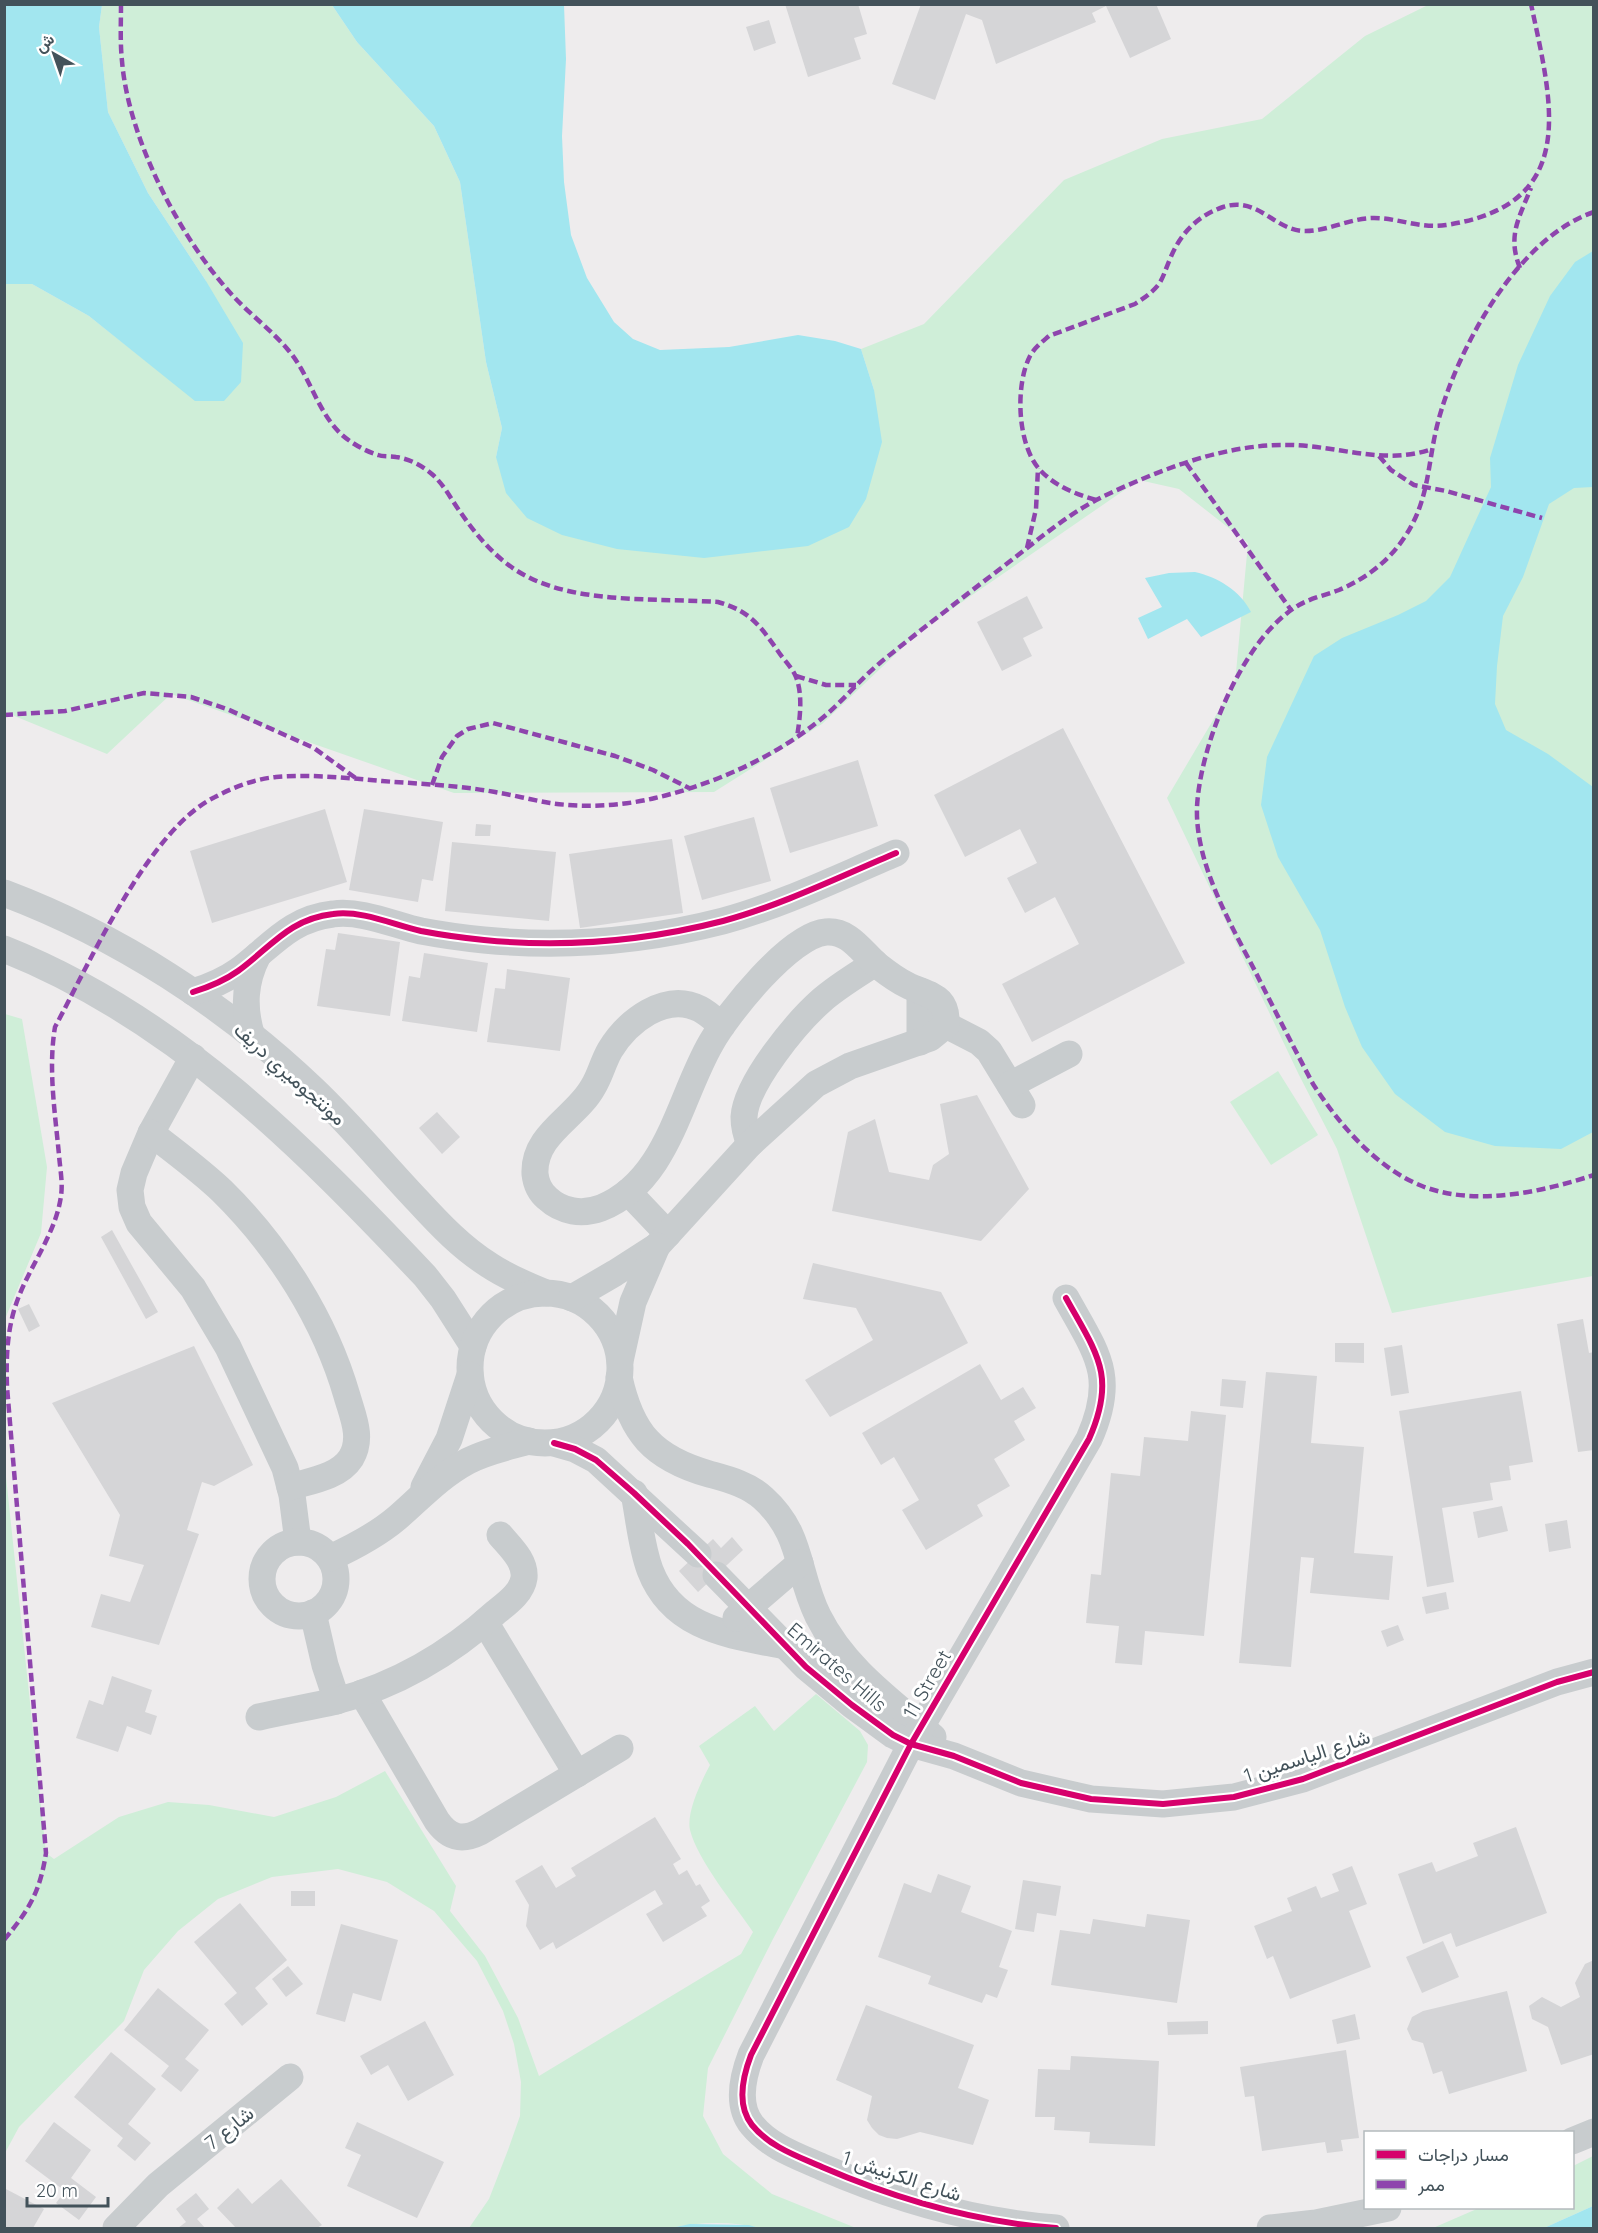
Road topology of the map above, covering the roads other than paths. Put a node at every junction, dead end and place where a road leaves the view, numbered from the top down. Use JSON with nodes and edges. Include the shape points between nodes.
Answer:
{"nodes":[{"id":1,"x":896,"y":853,"type":"dead end"},
{"id":2,"x":4,"y":893,"type":"edge"},
{"id":3,"x":4,"y":949,"type":"edge"},
{"id":4,"x":260,"y":951,"type":"junction"},
{"id":5,"x":875,"y":963,"type":"junction"},
{"id":6,"x":920,"y":991,"type":"junction"},
{"id":7,"x":193,"y":992,"type":"junction"},
{"id":8,"x":946,"y":1025,"type":"junction"},
{"id":9,"x":722,"y":1026,"type":"junction"},
{"id":10,"x":252,"y":1037,"type":"junction"},
{"id":11,"x":920,"y":1042,"type":"junction"},
{"id":12,"x":1069,"y":1054,"type":"dead end"},
{"id":13,"x":193,"y":1056,"type":"junction"},
{"id":14,"x":151,"y":1133,"type":"junction"},
{"id":15,"x":750,"y":1144,"type":"junction"},
{"id":16,"x":628,"y":1192,"type":"junction"},
{"id":17,"x":662,"y":1240,"type":"junction"},
{"id":18,"x":559,"y":1295,"type":"junction"},
{"id":19,"x":1066,"y":1299,"type":"dead end"},
{"id":20,"x":473,"y":1346,"type":"junction"},
{"id":21,"x":620,"y":1369,"type":"junction"},
{"id":22,"x":470,"y":1375,"type":"junction"},
{"id":23,"x":541,"y":1442,"type":"junction"},
{"id":24,"x":290,"y":1487,"type":"junction"},
{"id":25,"x":634,"y":1493,"type":"junction"},
{"id":26,"x":418,"y":1498,"type":"junction"},
{"id":27,"x":500,"y":1535,"type":"dead end"},
{"id":28,"x":298,"y":1542,"type":"junction"},
{"id":29,"x":698,"y":1554,"type":"dead end"},
{"id":30,"x":330,"y":1558,"type":"junction"},
{"id":31,"x":800,"y":1563,"type":"junction"},
{"id":32,"x":716,"y":1575,"type":"dead end"},
{"id":33,"x":748,"y":1607,"type":"junction"},
{"id":34,"x":313,"y":1613,"type":"junction"},
{"id":35,"x":485,"y":1622,"type":"junction"},
{"id":36,"x":719,"y":1632,"type":"junction"},
{"id":37,"x":785,"y":1646,"type":"junction"},
{"id":38,"x":1593,"y":1672,"type":"edge"},
{"id":39,"x":349,"y":1697,"type":"junction"},
{"id":40,"x":259,"y":1717,"type":"dead end"},
{"id":41,"x":916,"y":1736,"type":"junction"},
{"id":42,"x":620,"y":1748,"type":"dead end"},
{"id":43,"x":954,"y":1756,"type":"joint"},
{"id":44,"x":577,"y":1774,"type":"junction"},
{"id":45,"x":290,"y":2077,"type":"dead end"},
{"id":46,"x":751,"y":2123,"type":"joint"},
{"id":47,"x":1593,"y":2132,"type":"edge"},
{"id":48,"x":1574,"y":2140,"type":"edge"},
{"id":49,"x":1383,"y":2209,"type":"edge"},
{"id":50,"x":116,"y":2229,"type":"edge"},
{"id":51,"x":1056,"y":2229,"type":"edge"},
{"id":52,"x":1270,"y":2229,"type":"edge"}],
"edges":[{"from":1,"to":4,"type":"street","via":[[782,902],[724,921],[665,934],[604,942],[533,944],[473,939],[335,913],[307,919]]},
{"from":2,"to":7,"type":"street","name":"مونتجوميري دريف","via":[[97,936]]},
{"from":3,"to":13,"type":"street","via":[[74,981]]},
{"from":4,"to":7,"type":"street","via":[[222,981]]},
{"from":4,"to":10,"type":"street","via":[[251,967],[245,1002]]},
{"from":5,"to":6,"type":"street"},
{"from":5,"to":9,"type":"street","via":[[853,940],[841,934],[813,935],[758,981]]},
{"from":5,"to":15,"type":"street","via":[[823,999],[762,1072],[744,1115]]},
{"from":6,"to":8,"type":"street","via":[[942,1002],[947,1013]]},
{"from":6,"to":11,"type":"street"},
{"from":7,"to":10,"type":"street","name":"مونتجوميري دريف"},
{"from":8,"to":11,"type":"street"},
{"from":8,"to":12,"type":"street","via":[[989,1051],[1016,1095]]},
{"from":9,"to":16,"type":"street","via":[[664,1146]]},
{"from":9,"to":16,"type":"street","via":[[699,1009],[684,1004],[652,1009],[612,1047],[581,1105],[540,1147],[536,1182],[545,1197],[559,1207],[575,1212],[592,1211]]},
{"from":10,"to":18,"type":"street","name":"مونتجوميري دريف","via":[[314,1090],[463,1246],[517,1281]]},
{"from":11,"to":15,"type":"street","via":[[832,1074]]},
{"from":13,"to":14,"type":"street"},
{"from":13,"to":20,"type":"street","via":[[272,1122],[406,1256],[443,1299]]},
{"from":14,"to":24,"type":"street","via":[[134,1173],[132,1207],[139,1223],[180,1270],[212,1317],[278,1451]]},
{"from":14,"to":24,"type":"street","via":[[222,1191],[253,1225],[282,1262],[327,1343],[357,1431],[356,1446],[340,1470]]},
{"from":15,"to":17,"type":"street"},
{"from":16,"to":17,"type":"street"},
{"from":17,"to":18,"type":"street","via":[[615,1273]]},
{"from":17,"to":21,"type":"street","via":[[633,1302]]},
{"from":18,"to":20,"type":"street","via":[[522,1296],[501,1307],[483,1325]]},
{"from":18,"to":21,"type":"street","via":[[590,1308],[605,1323],[615,1341]]},
{"from":19,"to":41,"type":"street","name":"11 Street","via":[[1100,1362],[1104,1389],[1100,1415]]},
{"from":20,"to":22,"type":"street"},
{"from":21,"to":23,"type":"street","via":[[612,1401],[598,1421],[578,1436]]},
{"from":21,"to":31,"type":"street","name":"Emirates Hills","via":[[625,1404],[638,1429],[656,1450],[680,1465],[735,1481],[761,1496],[781,1517],[795,1543]]},
{"from":22,"to":23,"type":"street","via":[[476,1398],[488,1418],[507,1433]]},
{"from":22,"to":26,"type":"street","via":[[449,1439]]},
{"from":23,"to":25,"type":"street","via":[[575,1449],[596,1460]]},
{"from":23,"to":26,"type":"street","via":[[498,1449],[469,1461]]},
{"from":24,"to":28,"type":"street"},
{"from":25,"to":29,"type":"street"},
{"from":25,"to":36,"type":"street","name":"Emirates Hills","via":[[650,1571],[662,1592],[696,1624]]},
{"from":26,"to":30,"type":"street","via":[[375,1535]]},
{"from":27,"to":35,"type":"street","via":[[518,1556],[524,1579],[519,1590]]},
{"from":28,"to":30,"type":"street","via":[[313,1544]]},
{"from":28,"to":34,"type":"street","via":[[276,1549],[267,1559],[261,1585],[275,1608],[300,1616]]},
{"from":30,"to":34,"type":"street","via":[[336,1583],[332,1596]]},
{"from":31,"to":33,"type":"street"},
{"from":31,"to":41,"type":"street","name":"Emirates Hills","via":[[818,1615],[847,1661]]},
{"from":32,"to":33,"type":"street","name":"Emirates Hills"},
{"from":33,"to":36,"type":"street"},
{"from":33,"to":37,"type":"street","name":"Emirates Hills"},
{"from":34,"to":39,"type":"street","via":[[325,1665]]},
{"from":35,"to":39,"type":"street","via":[[406,1675]]},
{"from":35,"to":44,"type":"street"},
{"from":36,"to":37,"type":"street","name":"Emirates Hills"},
{"from":37,"to":41,"type":"street","name":"Emirates Hills","via":[[828,1687],[893,1735]]},
{"from":38,"to":43,"type":"street","name":"شارع الياسمين 1","via":[[1557,1682],[1303,1779],[1234,1797],[1162,1804],[1091,1799],[1021,1783]]},
{"from":39,"to":40,"type":"street"},
{"from":39,"to":44,"type":"street","via":[[445,1832],[456,1838],[469,1838]]},
{"from":41,"to":43,"type":"street","name":"Emirates Hills"},
{"from":41,"to":46,"type":"street","name":"11 Street","via":[[751,2055],[742,2089]]},
{"from":42,"to":44,"type":"street"},
{"from":45,"to":50,"type":"street","name":"شارع 7","via":[[158,2185]]},
{"from":46,"to":51,"type":"street","name":"شارع الكرنيش 1","via":[[779,2148],[856,2181],[982,2218]]},
{"from":47,"to":48,"type":"street"},
{"from":49,"to":52,"type":"street"}]}
